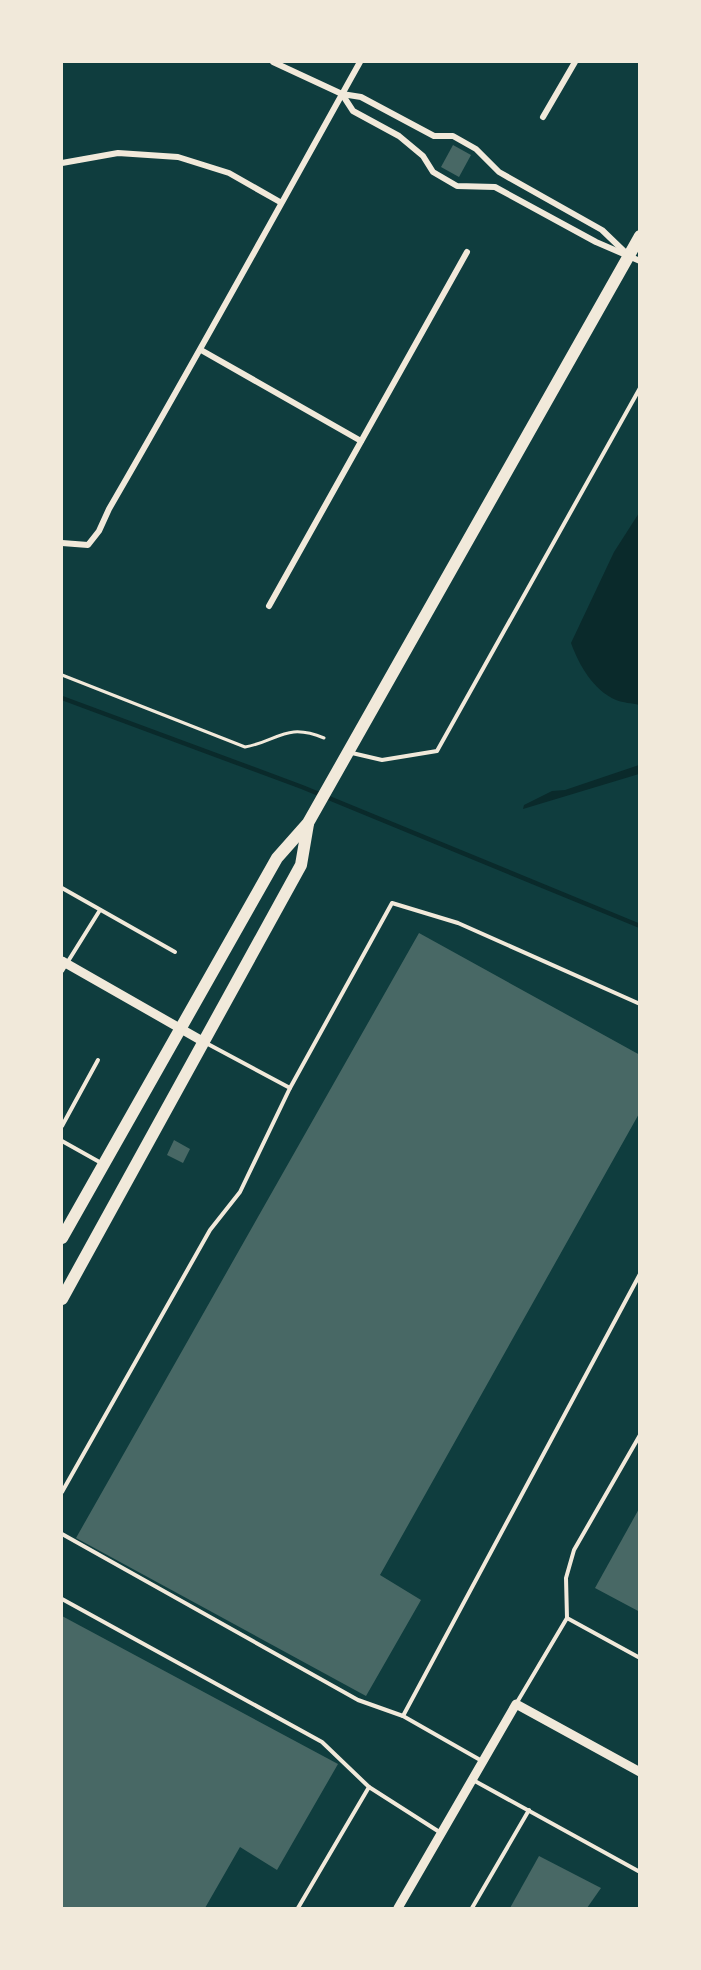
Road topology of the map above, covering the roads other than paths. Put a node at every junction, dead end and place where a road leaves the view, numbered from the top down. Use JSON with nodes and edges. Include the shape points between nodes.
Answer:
{"nodes":[{"id":1,"x":273,"y":62,"type":"edge"},
{"id":2,"x":360,"y":62,"type":"edge"},
{"id":3,"x":574,"y":62,"type":"edge"},
{"id":4,"x":342,"y":94,"type":"junction"},
{"id":5,"x":543,"y":117,"type":"dead end"},
{"id":6,"x":62,"y":163,"type":"edge"},
{"id":7,"x":280,"y":202,"type":"junction"},
{"id":8,"x":639,"y":236,"type":"edge"},
{"id":9,"x":467,"y":252,"type":"dead end"},
{"id":10,"x":634,"y":258,"type":"edge"},
{"id":11,"x":201,"y":350,"type":"junction"},
{"id":12,"x":639,"y":388,"type":"edge"},
{"id":13,"x":361,"y":441,"type":"junction"},
{"id":14,"x":62,"y":543,"type":"edge"},
{"id":15,"x":269,"y":606,"type":"dead end"},
{"id":16,"x":348,"y":752,"type":"junction"},
{"id":17,"x":308,"y":823,"type":"junction"},
{"id":18,"x":62,"y":888,"type":"edge"},
{"id":19,"x":100,"y":910,"type":"junction"},
{"id":20,"x":175,"y":952,"type":"dead end"},
{"id":21,"x":63,"y":965,"type":"edge"},
{"id":22,"x":639,"y":1004,"type":"edge"},
{"id":23,"x":180,"y":1028,"type":"junction"},
{"id":24,"x":204,"y":1042,"type":"junction"},
{"id":25,"x":98,"y":1060,"type":"dead end"},
{"id":26,"x":290,"y":1088,"type":"junction"},
{"id":27,"x":62,"y":1126,"type":"edge"},
{"id":28,"x":62,"y":1141,"type":"edge"},
{"id":29,"x":104,"y":1164,"type":"junction"},
{"id":30,"x":62,"y":1238,"type":"edge"},
{"id":31,"x":639,"y":1274,"type":"edge"},
{"id":32,"x":62,"y":1299,"type":"edge"},
{"id":33,"x":639,"y":1435,"type":"edge"},
{"id":34,"x":62,"y":1492,"type":"edge"},
{"id":35,"x":62,"y":1534,"type":"edge"},
{"id":36,"x":62,"y":1599,"type":"edge"},
{"id":37,"x":567,"y":1618,"type":"junction"},
{"id":38,"x":639,"y":1658,"type":"edge"},
{"id":39,"x":516,"y":1704,"type":"junction"},
{"id":40,"x":403,"y":1716,"type":"junction"},
{"id":41,"x":482,"y":1762,"type":"junction"},
{"id":42,"x":639,"y":1772,"type":"edge"},
{"id":43,"x":472,"y":1780,"type":"junction"},
{"id":44,"x":369,"y":1787,"type":"junction"},
{"id":45,"x":529,"y":1810,"type":"junction"},
{"id":46,"x":441,"y":1833,"type":"junction"},
{"id":47,"x":639,"y":1872,"type":"edge"},
{"id":48,"x":298,"y":1908,"type":"edge"},
{"id":49,"x":398,"y":1908,"type":"edge"},
{"id":50,"x":472,"y":1908,"type":"edge"}],
"edges":[{"from":1,"to":4,"type":"street"},
{"from":2,"to":4,"type":"street"},
{"from":3,"to":5,"type":"street"},
{"from":4,"to":7,"type":"street"},
{"from":4,"to":10,"type":"street","via":[[362,97],[434,136],[453,136],[476,149],[499,172],[602,230]]},
{"from":4,"to":10,"type":"street","via":[[353,111],[399,136],[423,156],[433,172],[457,186],[495,187],[596,242]]},
{"from":6,"to":7,"type":"street","via":[[118,153],[178,157],[229,173]]},
{"from":7,"to":11,"type":"street"},
{"from":8,"to":10,"type":"main road"},
{"from":9,"to":13,"type":"street"},
{"from":10,"to":16,"type":"main road"},
{"from":11,"to":13,"type":"street"},
{"from":11,"to":14,"type":"street","via":[[99,531],[88,544]]},
{"from":12,"to":16,"type":"lane","via":[[437,751],[382,760]]},
{"from":13,"to":15,"type":"street"},
{"from":16,"to":17,"type":"main road"},
{"from":17,"to":23,"type":"main road","via":[[276,858]]},
{"from":17,"to":24,"type":"main road","via":[[300,865]]},
{"from":18,"to":19,"type":"lane"},
{"from":19,"to":20,"type":"lane"},
{"from":19,"to":21,"type":"lane"},
{"from":21,"to":23,"type":"street"},
{"from":22,"to":26,"type":"lane","via":[[458,923],[392,903]]},
{"from":23,"to":24,"type":"street"},
{"from":23,"to":29,"type":"main road"},
{"from":24,"to":26,"type":"lane"},
{"from":24,"to":32,"type":"main road"},
{"from":25,"to":27,"type":"lane"},
{"from":26,"to":34,"type":"lane","via":[[240,1192],[210,1230]]},
{"from":28,"to":29,"type":"lane"},
{"from":29,"to":30,"type":"main road"},
{"from":31,"to":40,"type":"lane"},
{"from":33,"to":37,"type":"lane","via":[[574,1550],[566,1578]]},
{"from":35,"to":40,"type":"lane","via":[[358,1701]]},
{"from":36,"to":44,"type":"lane","via":[[322,1742]]},
{"from":37,"to":38,"type":"lane"},
{"from":37,"to":39,"type":"lane"},
{"from":39,"to":41,"type":"street"},
{"from":39,"to":42,"type":"street"},
{"from":40,"to":41,"type":"lane"},
{"from":41,"to":43,"type":"street"},
{"from":43,"to":45,"type":"lane"},
{"from":43,"to":46,"type":"street"},
{"from":44,"to":46,"type":"lane"},
{"from":44,"to":48,"type":"lane"},
{"from":45,"to":47,"type":"lane"},
{"from":45,"to":50,"type":"lane"},
{"from":46,"to":49,"type":"street"}]}
